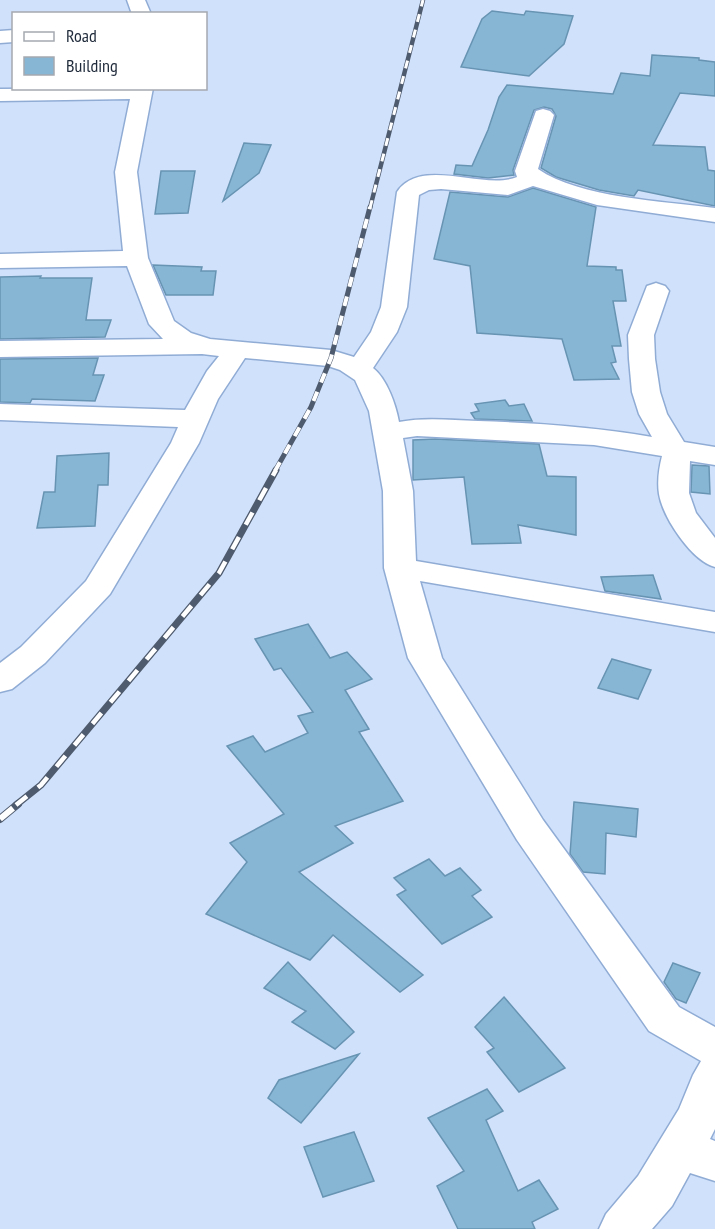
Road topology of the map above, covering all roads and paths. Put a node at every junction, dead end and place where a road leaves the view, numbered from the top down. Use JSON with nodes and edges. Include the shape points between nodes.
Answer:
{"nodes":[{"id":1,"x":143,"y":91,"type":"edge"},
{"id":2,"x":0,"y":95,"type":"edge"},
{"id":3,"x":543,"y":115,"type":"dead end"},
{"id":4,"x":526,"y":171,"type":"junction"},
{"id":5,"x":715,"y":215,"type":"edge"},
{"id":6,"x":136,"y":258,"type":"junction"},
{"id":7,"x":0,"y":261,"type":"edge"},
{"id":8,"x":656,"y":291,"type":"dead end"},
{"id":9,"x":224,"y":348,"type":"junction"},
{"id":10,"x":0,"y":349,"type":"edge"},
{"id":11,"x":359,"y":369,"type":"junction"},
{"id":12,"x":0,"y":412,"type":"edge"},
{"id":13,"x":197,"y":419,"type":"junction"},
{"id":14,"x":387,"y":433,"type":"junction"},
{"id":15,"x":675,"y":449,"type":"junction"},
{"id":16,"x":715,"y":456,"type":"edge"},
{"id":17,"x":715,"y":557,"type":"edge"},
{"id":18,"x":400,"y":568,"type":"junction"},
{"id":19,"x":715,"y":622,"type":"edge"},
{"id":20,"x":0,"y":681,"type":"edge"},
{"id":21,"x":715,"y":1048,"type":"edge"},
{"id":22,"x":715,"y":1075,"type":"edge"},
{"id":23,"x":697,"y":1156,"type":"edge"},
{"id":24,"x":624,"y":1229,"type":"edge"}],
"edges":[{"from":1,"to":2,"type":"street"},
{"from":1,"to":6,"type":"street","via":[[126,172]]},
{"from":3,"to":4,"type":"street"},
{"from":4,"to":5,"type":"street","via":[[545,184],[597,198]]},
{"from":4,"to":11,"type":"street","via":[[530,180],[510,188],[433,182],[412,187],[408,192],[394,307],[384,332]]},
{"from":6,"to":7,"type":"street"},
{"from":6,"to":9,"type":"street","via":[[162,324],[182,339]]},
{"from":8,"to":15,"type":"street","via":[[640,335],[642,359],[653,414]]},
{"from":9,"to":10,"type":"street"},
{"from":9,"to":11,"type":"street","via":[[331,358]]},
{"from":9,"to":13,"type":"street","via":[[220,371]]},
{"from":11,"to":14,"type":"street","via":[[367,376],[383,411]]},
{"from":12,"to":13,"type":"street"},
{"from":13,"to":20,"type":"street","via":[[99,587],[33,655]]},
{"from":14,"to":15,"type":"street","via":[[417,427],[522,431],[594,436]]},
{"from":14,"to":18,"type":"street","via":[[398,491]]},
{"from":15,"to":16,"type":"street"},
{"from":15,"to":17,"type":"street","via":[[672,484],[681,512],[695,536]]},
{"from":18,"to":19,"type":"street"},
{"from":18,"to":21,"type":"street","via":[[426,658],[530,831],[664,1019]]},
{"from":22,"to":23,"type":"street","via":[[698,1118]]},
{"from":23,"to":24,"type":"street","via":[[655,1191]]}]}
